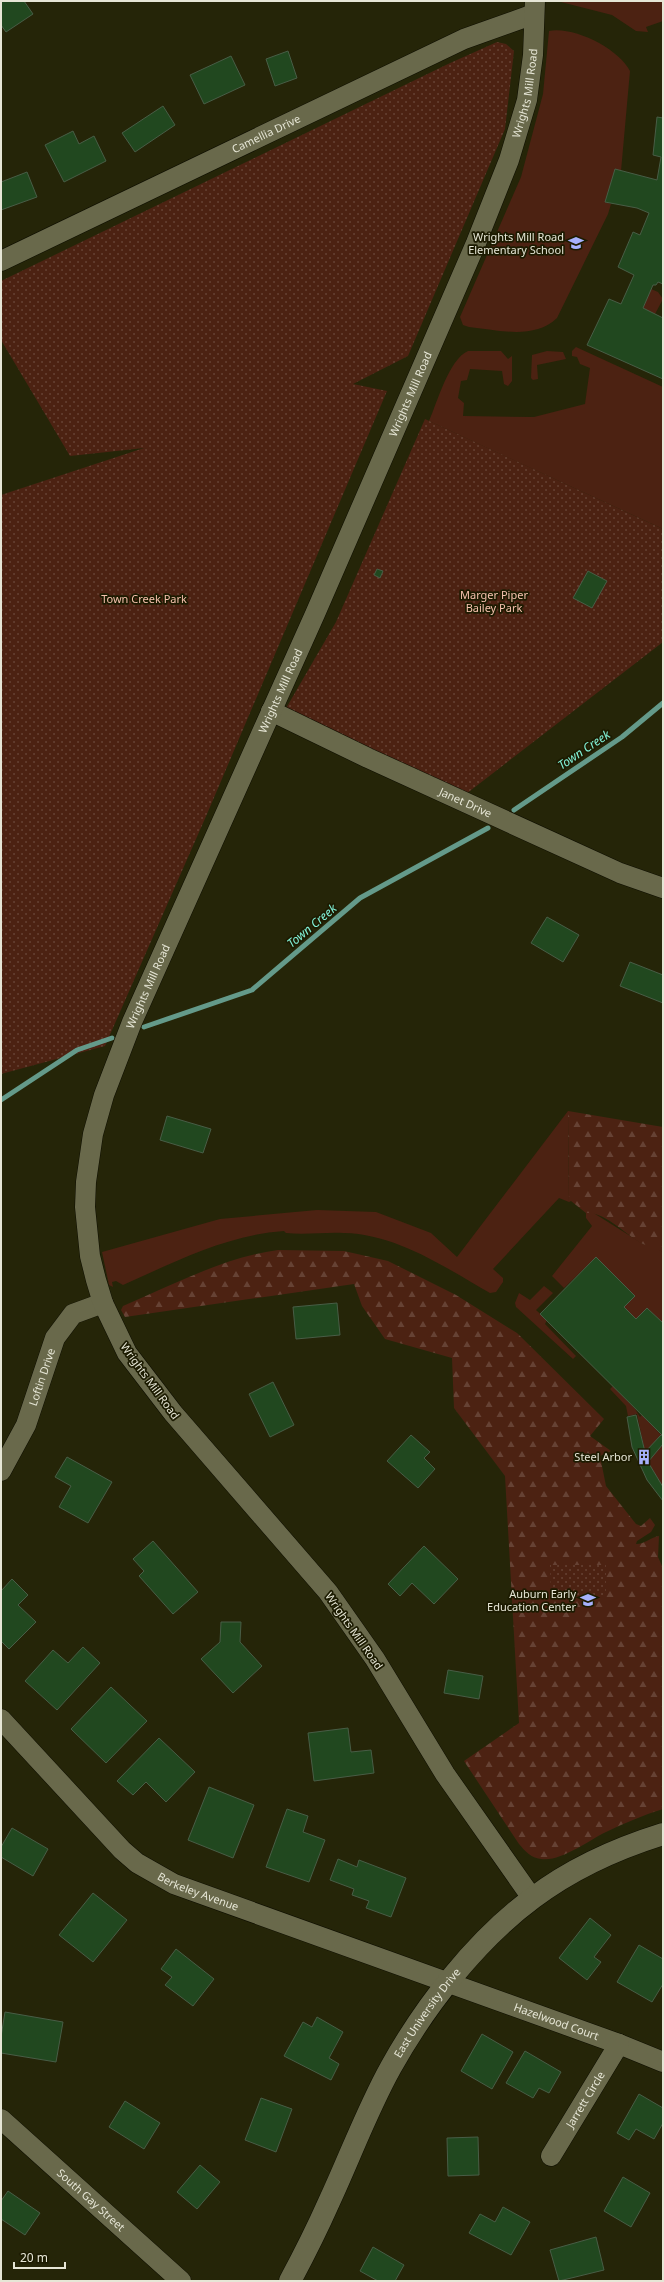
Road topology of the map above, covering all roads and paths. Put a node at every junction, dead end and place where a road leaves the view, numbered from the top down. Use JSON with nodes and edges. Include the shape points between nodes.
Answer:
{"nodes":[{"id":1,"x":535,"y":8,"type":"edge"},
{"id":2,"x":1,"y":261,"type":"edge"},
{"id":3,"x":271,"y":711,"type":"junction"},
{"id":4,"x":663,"y":888,"type":"edge"},
{"id":5,"x":103,"y":1303,"type":"junction"},
{"id":6,"x":1,"y":1471,"type":"edge"},
{"id":7,"x":1,"y":1719,"type":"edge"},
{"id":8,"x":663,"y":1834,"type":"edge"},
{"id":9,"x":532,"y":1898,"type":"junction"},
{"id":10,"x":448,"y":1983,"type":"junction"},
{"id":11,"x":619,"y":2044,"type":"junction"},
{"id":12,"x":663,"y":2062,"type":"edge"},
{"id":13,"x":1,"y":2119,"type":"edge"},
{"id":14,"x":551,"y":2156,"type":"dead end"},
{"id":15,"x":181,"y":2281,"type":"edge"},
{"id":16,"x":290,"y":2281,"type":"edge"}],
"edges":[{"from":1,"to":2,"type":"street","name":"Camellia Drive","via":[[464,38]]},
{"from":1,"to":3,"type":"street","name":"Wrights Mill Road","via":[[533,55],[527,100],[509,160],[476,243]]},
{"from":3,"to":4,"type":"street","name":"Janet Drive","via":[[620,874]]},
{"from":3,"to":5,"type":"street","name":"Wrights Mill Road","via":[[132,1022],[104,1095],[89,1158],[85,1207],[90,1256]]},
{"from":5,"to":6,"type":"street","name":"Loftin Drive","via":[[73,1314],[55,1338],[26,1425]]},
{"from":5,"to":9,"type":"street","name":"Wrights Mill Road","via":[[127,1353],[173,1413],[328,1592],[375,1659],[445,1774]]},
{"from":7,"to":10,"type":"street","name":"Berkeley Avenue","via":[[81,1808],[137,1863],[174,1884]]},
{"from":8,"to":9,"type":"main road","name":"East University Drive","via":[[596,1861]]},
{"from":9,"to":10,"type":"main road","name":"East University Drive","via":[[488,1938]]},
{"from":10,"to":11,"type":"street","name":"Hazelwood Court"},
{"from":10,"to":16,"type":"main road","name":"East University Drive","via":[[417,2022],[390,2068],[329,2203]]},
{"from":11,"to":12,"type":"street","name":"Hazelwood Court"},
{"from":11,"to":14,"type":"street","name":"Jarrett Circle"},
{"from":13,"to":15,"type":"street","name":"South Gay Street"}]}
